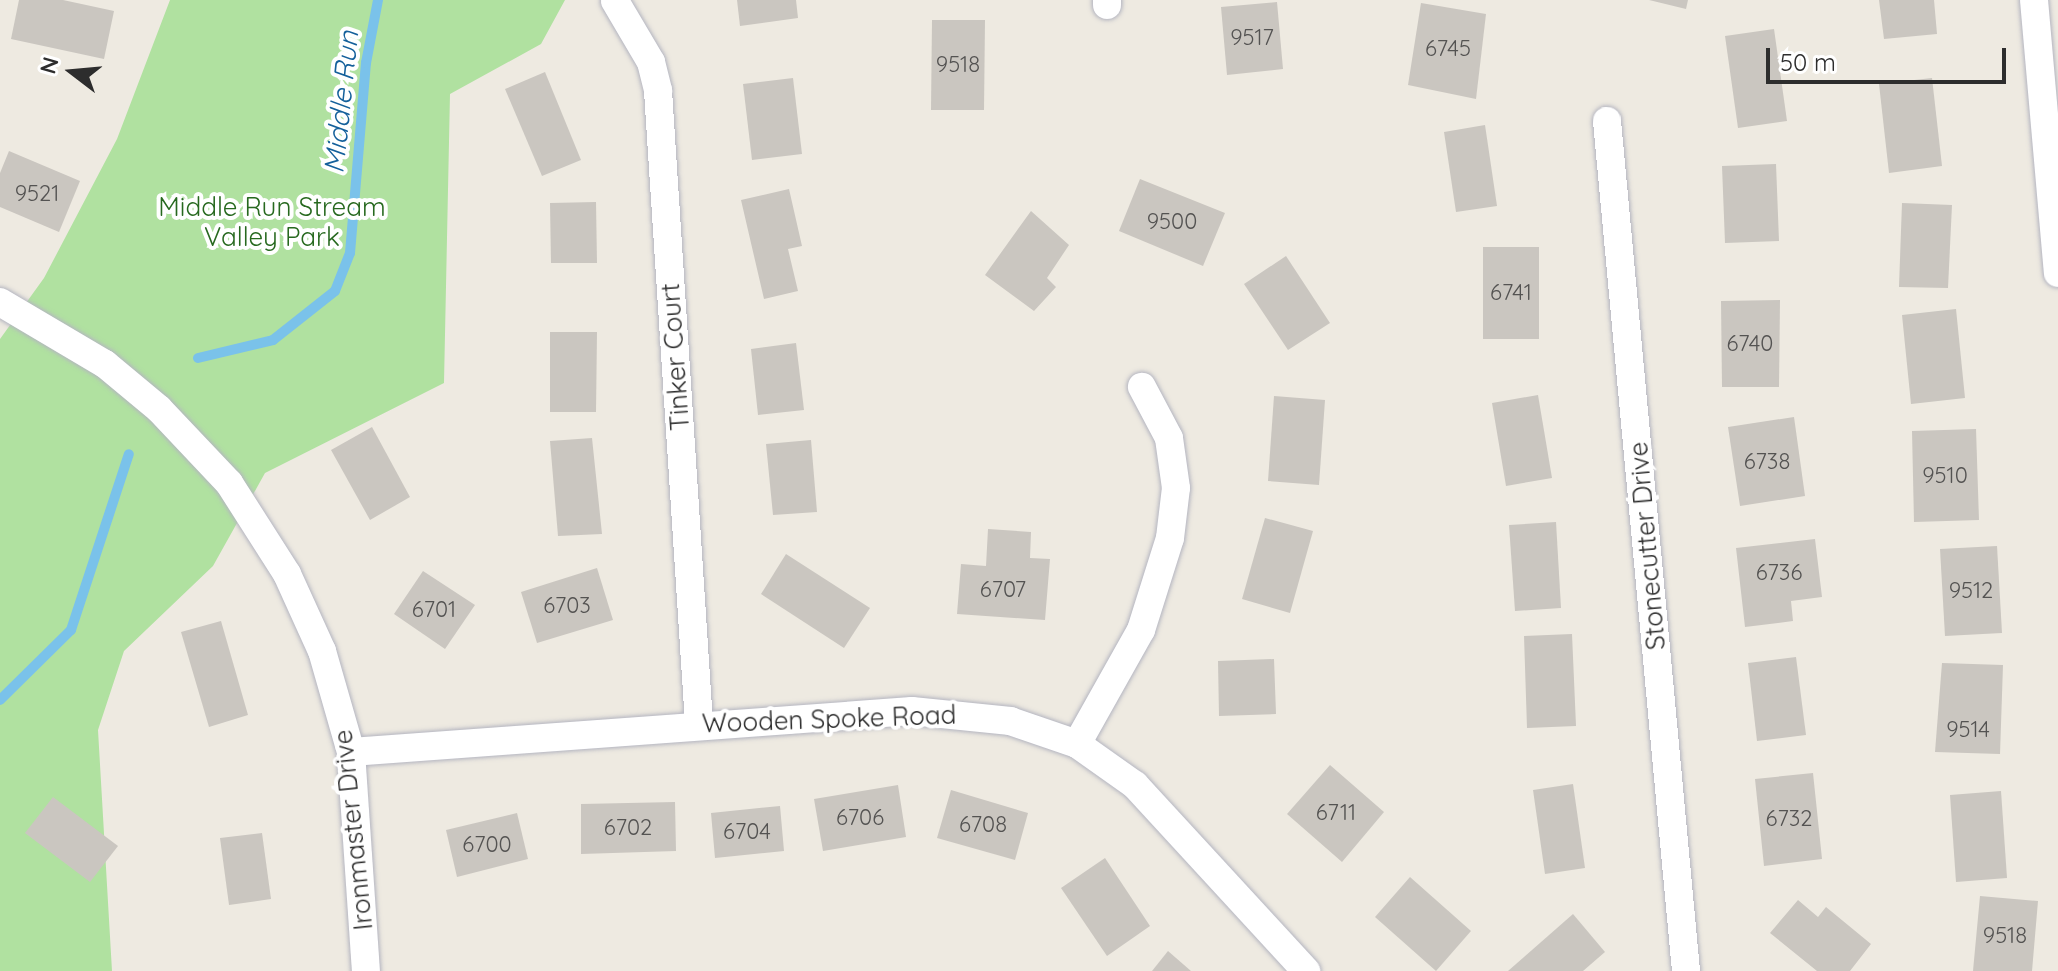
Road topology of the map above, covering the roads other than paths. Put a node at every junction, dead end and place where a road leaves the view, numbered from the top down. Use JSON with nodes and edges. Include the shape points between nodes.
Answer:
{"nodes":[{"id":1,"x":2034,"y":0,"type":"edge"},
{"id":2,"x":615,"y":1,"type":"edge"},
{"id":3,"x":1607,"y":121,"type":"dead end"},
{"id":4,"x":2058,"y":273,"type":"edge"},
{"id":5,"x":0,"y":302,"type":"edge"},
{"id":6,"x":1142,"y":387,"type":"dead end"},
{"id":7,"x":699,"y":723,"type":"junction"},
{"id":8,"x":1077,"y":744,"type":"junction"},
{"id":9,"x":351,"y":752,"type":"junction"},
{"id":10,"x":366,"y":971,"type":"edge"},
{"id":11,"x":1306,"y":971,"type":"edge"},
{"id":12,"x":1686,"y":971,"type":"edge"}],
"edges":[{"from":1,"to":4,"type":"street"},
{"from":2,"to":7,"type":"street","name":"Tinker Court","via":[[651,62],[658,91]]},
{"from":3,"to":12,"type":"street","name":"Stonecutter Drive"},
{"from":5,"to":9,"type":"street","name":"Ironmaster Drive","via":[[105,364],[159,409],[229,483],[262,530],[305,613],[335,690]]},
{"from":6,"to":8,"type":"street","via":[[1169,438],[1176,488],[1170,538],[1141,630]]},
{"from":7,"to":8,"type":"street","name":"Wooden Spoke Road","via":[[945,711],[1010,721]]},
{"from":7,"to":9,"type":"street","name":"Wooden Spoke Road"},
{"from":8,"to":11,"type":"street","name":"Wooden Spoke Road","via":[[1155,803]]},
{"from":9,"to":10,"type":"street","name":"Ironmaster Drive"}]}
